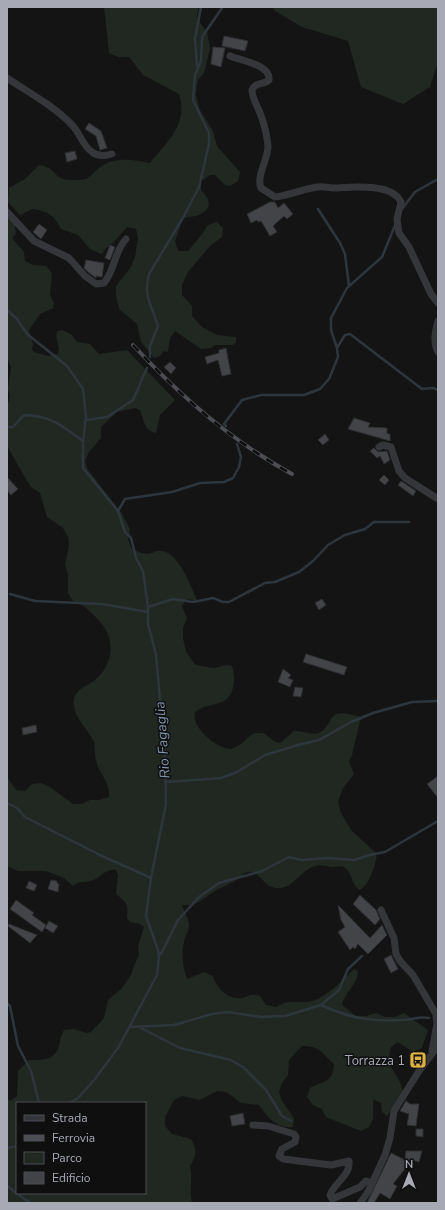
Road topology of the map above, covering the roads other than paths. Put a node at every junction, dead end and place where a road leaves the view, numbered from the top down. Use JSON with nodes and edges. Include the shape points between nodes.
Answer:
{"nodes":[{"id":1,"x":230,"y":56,"type":"dead end"},
{"id":2,"x":7,"y":78,"type":"edge"},
{"id":3,"x":112,"y":154,"type":"dead end"},
{"id":4,"x":7,"y":212,"type":"edge"},
{"id":5,"x":126,"y":239,"type":"dead end"},
{"id":6,"x":438,"y":304,"type":"edge"},
{"id":7,"x":438,"y":321,"type":"edge"},
{"id":8,"x":438,"y":352,"type":"edge"},
{"id":9,"x":379,"y":447,"type":"dead end"},
{"id":10,"x":438,"y":499,"type":"edge"},
{"id":11,"x":381,"y":910,"type":"dead end"},
{"id":12,"x":438,"y":1046,"type":"edge"},
{"id":13,"x":426,"y":1062,"type":"junction"},
{"id":14,"x":253,"y":1126,"type":"dead end"},
{"id":15,"x":372,"y":1183,"type":"junction"},
{"id":16,"x":360,"y":1203,"type":"edge"}],
"edges":[{"from":1,"to":6,"type":"street","via":[[266,70],[270,76],[266,83],[256,85],[252,90],[267,143],[260,180],[261,188],[275,197],[317,187],[352,186],[378,188],[396,196],[402,202],[397,220],[399,233],[409,247]]},
{"from":2,"to":3,"type":"street","via":[[73,125],[92,153],[102,156]]},
{"from":4,"to":5,"type":"street","via":[[34,241],[69,258],[84,276],[96,284],[104,283],[109,278],[118,247]]},
{"from":7,"to":8,"type":"street","via":[[435,333]]},
{"from":9,"to":10,"type":"street","via":[[391,447],[399,471],[405,478]]},
{"from":11,"to":13,"type":"street","via":[[394,938],[400,962],[413,975],[436,1014],[434,1047]]},
{"from":12,"to":13,"type":"street"},
{"from":13,"to":15,"type":"street","via":[[394,1111],[389,1145]]},
{"from":14,"to":15,"type":"street","via":[[268,1126],[296,1136],[295,1142],[280,1152],[279,1156],[283,1159],[331,1165],[349,1160],[349,1166],[340,1183],[331,1192],[332,1199],[360,1187],[366,1181]]},
{"from":15,"to":16,"type":"street"}]}
